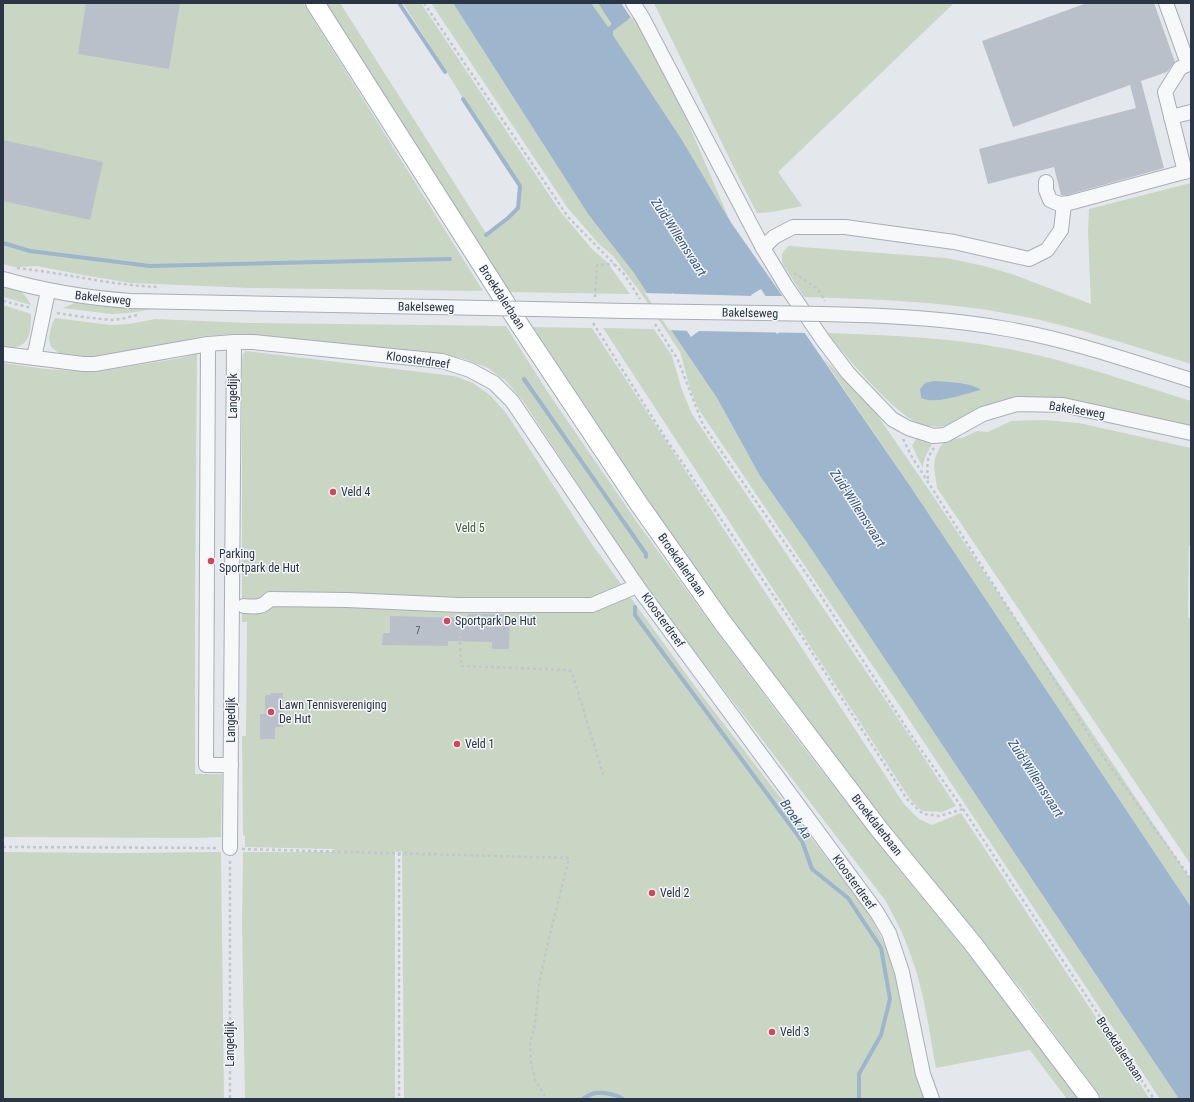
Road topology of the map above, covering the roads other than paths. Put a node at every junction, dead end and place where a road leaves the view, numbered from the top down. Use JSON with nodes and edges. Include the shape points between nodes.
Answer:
{"nodes":[{"id":1,"x":315,"y":3,"type":"edge"},
{"id":2,"x":633,"y":3,"type":"edge"},
{"id":3,"x":1166,"y":3,"type":"edge"},
{"id":4,"x":1186,"y":65,"type":"edge"},
{"id":5,"x":1191,"y":112,"type":"edge"},
{"id":6,"x":1171,"y":117,"type":"junction"},
{"id":7,"x":1188,"y":171,"type":"edge"},
{"id":8,"x":1046,"y":182,"type":"dead end"},
{"id":9,"x":1064,"y":204,"type":"junction"},
{"id":10,"x":764,"y":248,"type":"junction"},
{"id":11,"x":3,"y":280,"type":"edge"},
{"id":12,"x":48,"y":291,"type":"junction"},
{"id":13,"x":234,"y":342,"type":"junction"},
{"id":14,"x":208,"y":344,"type":"junction"},
{"id":15,"x":3,"y":354,"type":"edge"},
{"id":16,"x":34,"y":358,"type":"junction"},
{"id":17,"x":1191,"y":380,"type":"edge"},
{"id":18,"x":1191,"y":433,"type":"edge"},
{"id":19,"x":637,"y":586,"type":"junction"},
{"id":20,"x":244,"y":606,"type":"dead end"},
{"id":21,"x":231,"y":765,"type":"junction"},
{"id":22,"x":230,"y":848,"type":"road end"},
{"id":23,"x":932,"y":1099,"type":"edge"},
{"id":24,"x":1090,"y":1099,"type":"edge"}],
"edges":[{"from":1,"to":24,"type":"main road","name":"Broekdalerbaan","via":[[521,328],[652,523],[723,623],[879,829],[974,945]]},
{"from":2,"to":10,"type":"street"},
{"from":3,"to":4,"type":"street"},
{"from":4,"to":6,"type":"street","via":[[1165,92]]},
{"from":5,"to":6,"type":"street"},
{"from":6,"to":7,"type":"street"},
{"from":7,"to":9,"type":"street"},
{"from":8,"to":9,"type":"street","via":[[1050,200]]},
{"from":9,"to":10,"type":"street","via":[[1061,230],[1047,250],[1029,258],[954,242],[845,228],[793,227],[774,237]]},
{"from":10,"to":18,"type":"street","name":"Bakelseweg","via":[[786,286],[848,373],[892,419],[908,428],[933,436],[945,435],[983,414],[1017,404],[1063,405]]},
{"from":11,"to":12,"type":"street","name":"Bakelseweg"},
{"from":12,"to":16,"type":"street"},
{"from":12,"to":17,"type":"street","name":"Bakelseweg","bridge":true,"via":[[131,301],[533,309],[825,309],[1008,329],[1112,355]]},
{"from":13,"to":14,"type":"street","name":"Kloosterdreef"},
{"from":13,"to":19,"type":"street","name":"Kloosterdreef","via":[[272,343],[442,361],[470,370],[494,383],[512,401]]},
{"from":13,"to":21,"type":"street","name":"Langedijk"},
{"from":14,"to":16,"type":"street","name":"Kloosterdreef","via":[[95,364]]},
{"from":14,"to":21,"type":"street","via":[[206,765]]},
{"from":15,"to":16,"type":"street"},
{"from":19,"to":20,"type":"street","via":[[592,605],[459,605],[270,599],[264,605]]},
{"from":19,"to":23,"type":"street","name":"Kloosterdreef","via":[[889,933],[902,972],[923,1074]]},
{"from":21,"to":22,"type":"street","name":"Langedijk"}]}
